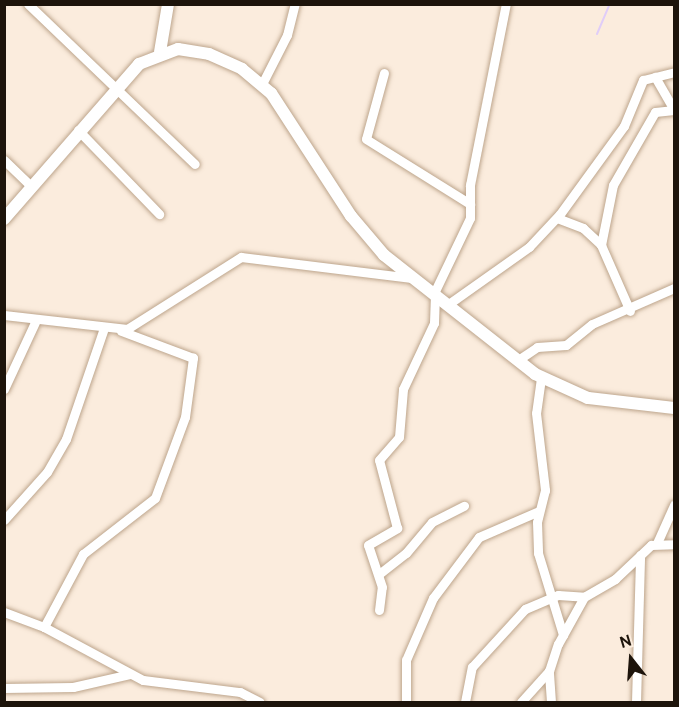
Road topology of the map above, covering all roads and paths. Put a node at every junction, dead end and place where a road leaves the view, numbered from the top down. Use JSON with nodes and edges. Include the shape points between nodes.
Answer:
{"nodes":[{"id":1,"x":28,"y":4,"type":"edge"},
{"id":2,"x":168,"y":4,"type":"edge"},
{"id":3,"x":295,"y":4,"type":"edge"},
{"id":4,"x":506,"y":4,"type":"edge"},
{"id":5,"x":160,"y":52,"type":"junction"},
{"id":6,"x":675,"y":72,"type":"edge"},
{"id":7,"x":384,"y":73,"type":"dead end"},
{"id":8,"x":655,"y":77,"type":"junction"},
{"id":9,"x":262,"y":84,"type":"junction"},
{"id":10,"x":117,"y":85,"type":"junction"},
{"id":11,"x":674,"y":110,"type":"edge"},
{"id":12,"x":78,"y":130,"type":"junction"},
{"id":13,"x":4,"y":160,"type":"edge"},
{"id":14,"x":195,"y":164,"type":"dead end"},
{"id":15,"x":31,"y":186,"type":"junction"},
{"id":16,"x":470,"y":204,"type":"junction"},
{"id":17,"x":159,"y":214,"type":"dead end"},
{"id":18,"x":557,"y":218,"type":"junction"},
{"id":19,"x":4,"y":219,"type":"edge"},
{"id":20,"x":601,"y":245,"type":"junction"},
{"id":21,"x":418,"y":278,"type":"junction"},
{"id":22,"x":675,"y":288,"type":"edge"},
{"id":23,"x":435,"y":291,"type":"junction"},
{"id":24,"x":450,"y":303,"type":"junction"},
{"id":25,"x":630,"y":311,"type":"junction"},
{"id":26,"x":4,"y":315,"type":"edge"},
{"id":27,"x":36,"y":320,"type":"junction"},
{"id":28,"x":105,"y":328,"type":"junction"},
{"id":29,"x":118,"y":329,"type":"junction"},
{"id":30,"x":518,"y":360,"type":"junction"},
{"id":31,"x":541,"y":378,"type":"junction"},
{"id":32,"x":4,"y":389,"type":"edge"},
{"id":33,"x":675,"y":408,"type":"edge"},
{"id":34,"x":675,"y":505,"type":"edge"},
{"id":35,"x":464,"y":506,"type":"dead end"},
{"id":36,"x":539,"y":511,"type":"junction"},
{"id":37,"x":4,"y":520,"type":"edge"},
{"id":38,"x":657,"y":543,"type":"junction"},
{"id":39,"x":675,"y":544,"type":"edge"},
{"id":40,"x":641,"y":553,"type":"junction"},
{"id":41,"x":379,"y":574,"type":"junction"},
{"id":42,"x":549,"y":597,"type":"junction"},
{"id":43,"x":584,"y":597,"type":"junction"},
{"id":44,"x":379,"y":610,"type":"dead end"},
{"id":45,"x":4,"y":612,"type":"edge"},
{"id":46,"x":44,"y":627,"type":"junction"},
{"id":47,"x":563,"y":636,"type":"junction"},
{"id":48,"x":549,"y":671,"type":"junction"},
{"id":49,"x":130,"y":674,"type":"junction"},
{"id":50,"x":4,"y":688,"type":"edge"},
{"id":51,"x":240,"y":692,"type":"junction"},
{"id":52,"x":240,"y":702,"type":"edge"},
{"id":53,"x":260,"y":702,"type":"edge"},
{"id":54,"x":406,"y":702,"type":"edge"},
{"id":55,"x":465,"y":702,"type":"edge"},
{"id":56,"x":521,"y":702,"type":"edge"},
{"id":57,"x":551,"y":702,"type":"edge"},
{"id":58,"x":636,"y":702,"type":"edge"}],
"edges":[{"from":1,"to":10,"type":"street"},
{"from":2,"to":5,"type":"street"},
{"from":3,"to":9,"type":"street","via":[[287,35]]},
{"from":4,"to":16,"type":"street"},
{"from":5,"to":9,"type":"street","via":[[209,54]]},
{"from":5,"to":10,"type":"street"},
{"from":6,"to":8,"type":"street"},
{"from":7,"to":16,"type":"street","via":[[366,139]]},
{"from":8,"to":11,"type":"street"},
{"from":8,"to":18,"type":"street","via":[[640,83],[624,126]]},
{"from":9,"to":21,"type":"street","via":[[361,230],[384,255]]},
{"from":10,"to":12,"type":"street"},
{"from":10,"to":14,"type":"street"},
{"from":11,"to":20,"type":"street","via":[[654,112],[614,185]]},
{"from":12,"to":15,"type":"street"},
{"from":12,"to":17,"type":"street"},
{"from":13,"to":15,"type":"street"},
{"from":15,"to":19,"type":"street"},
{"from":16,"to":23,"type":"street","via":[[465,233]]},
{"from":18,"to":20,"type":"street","via":[[583,228]]},
{"from":18,"to":24,"type":"street","via":[[513,261]]},
{"from":20,"to":25,"type":"street"},
{"from":21,"to":23,"type":"street"},
{"from":21,"to":29,"type":"street","via":[[241,257],[136,327]]},
{"from":22,"to":25,"type":"street"},
{"from":23,"to":24,"type":"street"},
{"from":23,"to":41,"type":"street","via":[[434,323],[403,389],[401,432],[379,460],[397,528],[368,545]]},
{"from":24,"to":30,"type":"street"},
{"from":25,"to":30,"type":"street","via":[[592,324],[566,345],[537,347]]},
{"from":26,"to":27,"type":"street"},
{"from":27,"to":28,"type":"street"},
{"from":27,"to":32,"type":"street"},
{"from":28,"to":29,"type":"street"},
{"from":28,"to":37,"type":"street","via":[[66,439],[47,472]]},
{"from":29,"to":46,"type":"street","via":[[193,358],[185,417],[155,498],[83,554]]},
{"from":30,"to":31,"type":"street"},
{"from":31,"to":33,"type":"street","via":[[588,398]]},
{"from":31,"to":36,"type":"street","via":[[536,412],[545,490]]},
{"from":34,"to":38,"type":"street"},
{"from":35,"to":41,"type":"street","via":[[432,522],[406,553]]},
{"from":36,"to":42,"type":"street","via":[[538,553]]},
{"from":36,"to":54,"type":"street","via":[[479,537],[433,597],[406,660]]},
{"from":38,"to":39,"type":"street"},
{"from":38,"to":40,"type":"street"},
{"from":40,"to":43,"type":"street","via":[[615,579]]},
{"from":40,"to":58,"type":"street"},
{"from":41,"to":44,"type":"street"},
{"from":42,"to":43,"type":"street"},
{"from":42,"to":47,"type":"street"},
{"from":42,"to":55,"type":"street","via":[[525,609],[472,666]]},
{"from":43,"to":47,"type":"street"},
{"from":45,"to":46,"type":"street"},
{"from":46,"to":49,"type":"street"},
{"from":47,"to":48,"type":"street"},
{"from":48,"to":56,"type":"street"},
{"from":48,"to":57,"type":"street"},
{"from":49,"to":50,"type":"street","via":[[73,687]]},
{"from":49,"to":51,"type":"street"},
{"from":51,"to":52,"type":"street"},
{"from":51,"to":53,"type":"street"}]}
